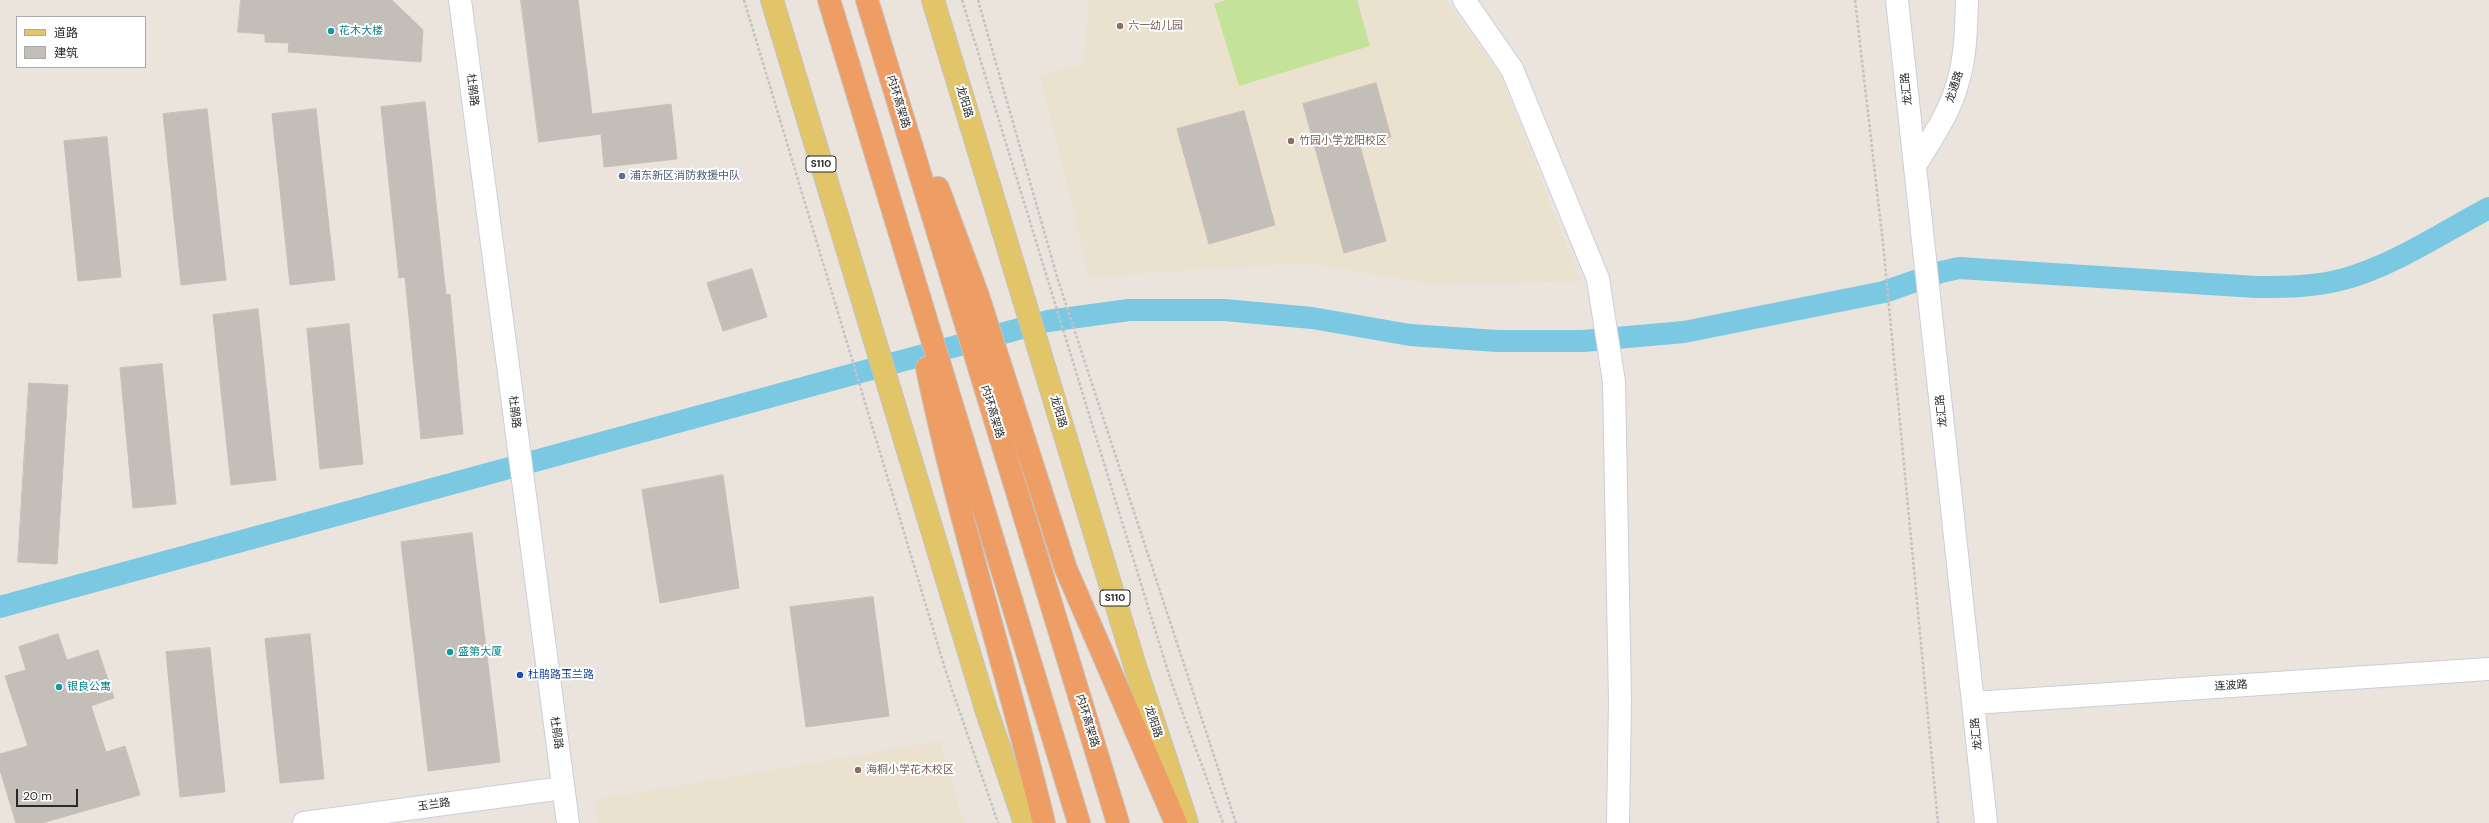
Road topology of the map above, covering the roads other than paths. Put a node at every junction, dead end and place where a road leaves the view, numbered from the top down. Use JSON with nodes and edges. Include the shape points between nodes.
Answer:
{"nodes":[{"id":1,"x":460,"y":0,"type":"edge"},
{"id":2,"x":772,"y":0,"type":"edge"},
{"id":3,"x":829,"y":0,"type":"edge"},
{"id":4,"x":867,"y":0,"type":"edge"},
{"id":5,"x":934,"y":0,"type":"edge"},
{"id":6,"x":1464,"y":0,"type":"edge"},
{"id":7,"x":1897,"y":0,"type":"edge"},
{"id":8,"x":1967,"y":0,"type":"edge"},
{"id":9,"x":1915,"y":166,"type":"junction"},
{"id":10,"x":968,"y":298,"type":"junction"},
{"id":11,"x":942,"y":402,"type":"junction"},
{"id":12,"x":2489,"y":669,"type":"edge"},
{"id":13,"x":1973,"y":704,"type":"junction"},
{"id":14,"x":563,"y":788,"type":"junction"},
{"id":15,"x":304,"y":823,"type":"edge"},
{"id":16,"x":568,"y":823,"type":"edge"},
{"id":17,"x":1025,"y":823,"type":"edge"},
{"id":18,"x":1044,"y":823,"type":"edge"},
{"id":19,"x":1079,"y":823,"type":"edge"},
{"id":20,"x":1118,"y":823,"type":"edge"},
{"id":21,"x":1176,"y":823,"type":"edge"},
{"id":22,"x":1187,"y":823,"type":"edge"},
{"id":23,"x":1618,"y":823,"type":"edge"},
{"id":24,"x":1986,"y":823,"type":"edge"}],
"edges":[{"from":1,"to":14,"type":"street","name":"杜鹃路"},
{"from":2,"to":17,"type":"main road","number":"S110","via":[[987,712]]},
{"from":3,"to":11,"type":"highway","via":[[901,240]]},
{"from":4,"to":10,"type":"highway","name":"内环高架路"},
{"from":5,"to":22,"type":"main road","name":"龙阳路","number":"S110","via":[[1135,666]]},
{"from":6,"to":23,"type":"street","via":[[1512,69],[1598,279],[1614,382],[1620,701]]},
{"from":7,"to":9,"type":"street","name":"龙汇路"},
{"from":8,"to":9,"type":"street","name":"龙通路","via":[[1965,50],[1958,83],[1946,113]]},
{"from":9,"to":13,"type":"street","name":"龙汇路"},
{"from":10,"to":20,"type":"highway","name":"内环高架路","via":[[985,390]]},
{"from":10,"to":21,"type":"highway","via":[[1007,383],[1066,570]]},
{"from":11,"to":18,"type":"highway","via":[[976,572]]},
{"from":11,"to":19,"type":"highway"},
{"from":12,"to":13,"type":"street","name":"连波路"},
{"from":13,"to":24,"type":"street","name":"龙汇路"},
{"from":14,"to":15,"type":"street","name":"玉兰路"},
{"from":14,"to":16,"type":"street","name":"杜鹃路"}]}
